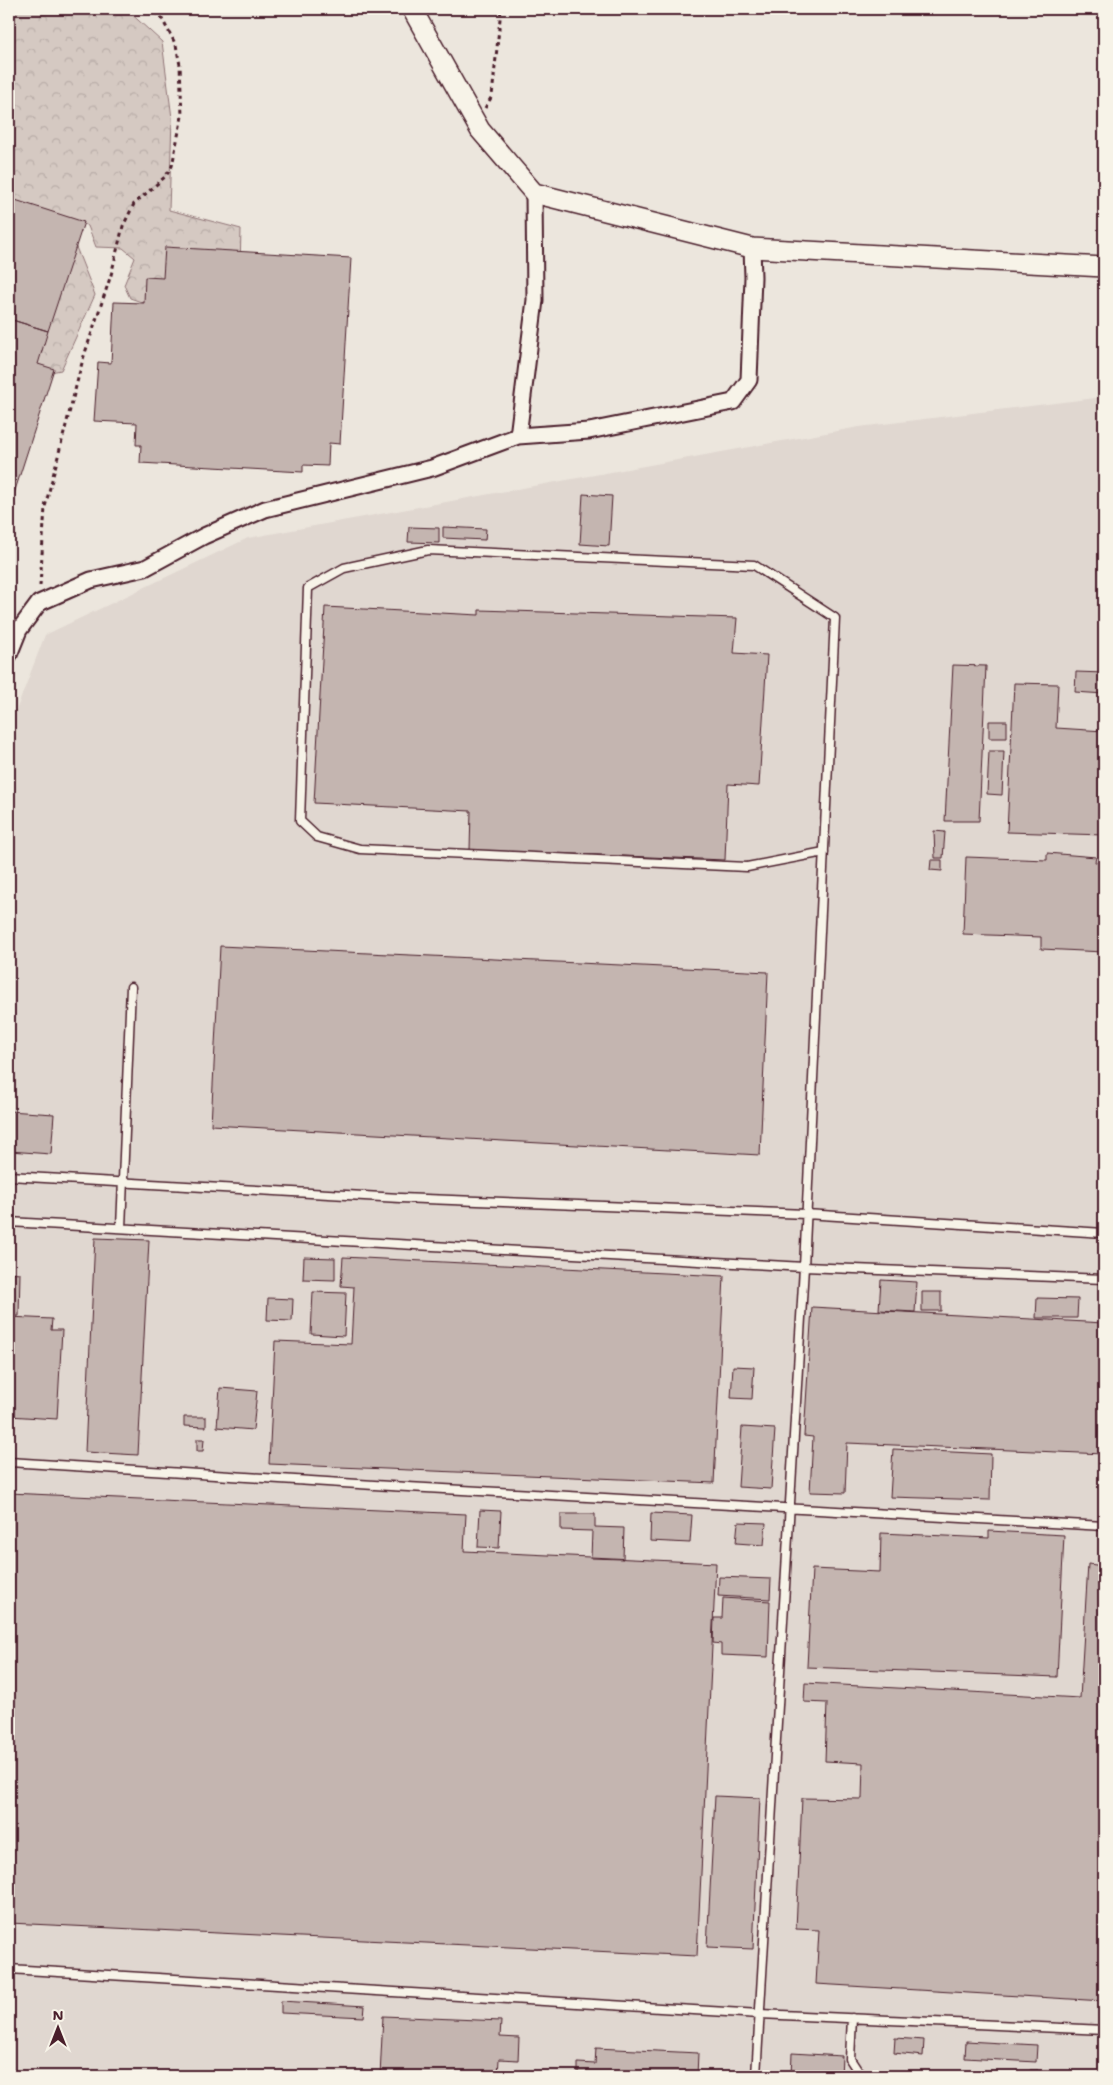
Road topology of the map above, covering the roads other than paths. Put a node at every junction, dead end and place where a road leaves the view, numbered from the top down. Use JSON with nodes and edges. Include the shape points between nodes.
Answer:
{"nodes":[{"id":1,"x":412,"y":9,"type":"edge"},
{"id":2,"x":534,"y":193,"type":"junction"},
{"id":3,"x":752,"y":248,"type":"junction"},
{"id":4,"x":1104,"y":267,"type":"edge"},
{"id":5,"x":518,"y":436,"type":"junction"},
{"id":6,"x":9,"y":655,"type":"edge"},
{"id":7,"x":824,"y":852,"type":"junction"},
{"id":8,"x":131,"y":987,"type":"dead end"},
{"id":9,"x":9,"y":1176,"type":"edge"},
{"id":10,"x":123,"y":1182,"type":"junction"},
{"id":11,"x":806,"y":1214,"type":"junction"},
{"id":12,"x":9,"y":1222,"type":"edge"},
{"id":13,"x":121,"y":1228,"type":"junction"},
{"id":14,"x":1104,"y":1233,"type":"edge"},
{"id":15,"x":804,"y":1267,"type":"junction"},
{"id":16,"x":1104,"y":1278,"type":"edge"},
{"id":17,"x":9,"y":1462,"type":"edge"},
{"id":18,"x":791,"y":1509,"type":"junction"},
{"id":19,"x":1104,"y":1526,"type":"edge"},
{"id":20,"x":9,"y":1969,"type":"edge"},
{"id":21,"x":760,"y":2014,"type":"junction"},
{"id":22,"x":852,"y":2018,"type":"junction"},
{"id":23,"x":1104,"y":2030,"type":"edge"},
{"id":24,"x":756,"y":2076,"type":"edge"},
{"id":25,"x":862,"y":2076,"type":"edge"}],
"edges":[{"from":1,"to":2,"type":"street","via":[[476,123]]},
{"from":2,"to":3,"type":"street"},
{"from":2,"to":5,"type":"street","via":[[535,300]]},
{"from":3,"to":4,"type":"street"},
{"from":3,"to":5,"type":"street","via":[[749,380],[733,402],[589,431]]},
{"from":5,"to":6,"type":"street","via":[[432,468],[265,509],[204,536],[145,568],[91,580],[40,603],[19,630]]},
{"from":7,"to":7,"type":"lane","via":[[747,867],[360,850],[317,837],[300,822],[308,588],[344,568],[428,550],[754,565],[835,618]]},
{"from":7,"to":11,"type":"lane"},
{"from":8,"to":10,"type":"lane"},
{"from":9,"to":10,"type":"lane"},
{"from":10,"to":11,"type":"lane","via":[[400,1198]]},
{"from":10,"to":13,"type":"lane"},
{"from":11,"to":14,"type":"lane"},
{"from":11,"to":15,"type":"lane"},
{"from":12,"to":13,"type":"lane"},
{"from":13,"to":15,"type":"lane"},
{"from":15,"to":16,"type":"lane"},
{"from":15,"to":18,"type":"lane"},
{"from":17,"to":18,"type":"lane"},
{"from":18,"to":19,"type":"lane"},
{"from":18,"to":21,"type":"lane"},
{"from":20,"to":21,"type":"lane"},
{"from":21,"to":22,"type":"lane"},
{"from":21,"to":24,"type":"lane"},
{"from":22,"to":23,"type":"lane"},
{"from":22,"to":25,"type":"lane","via":[[850,2059]]}]}
